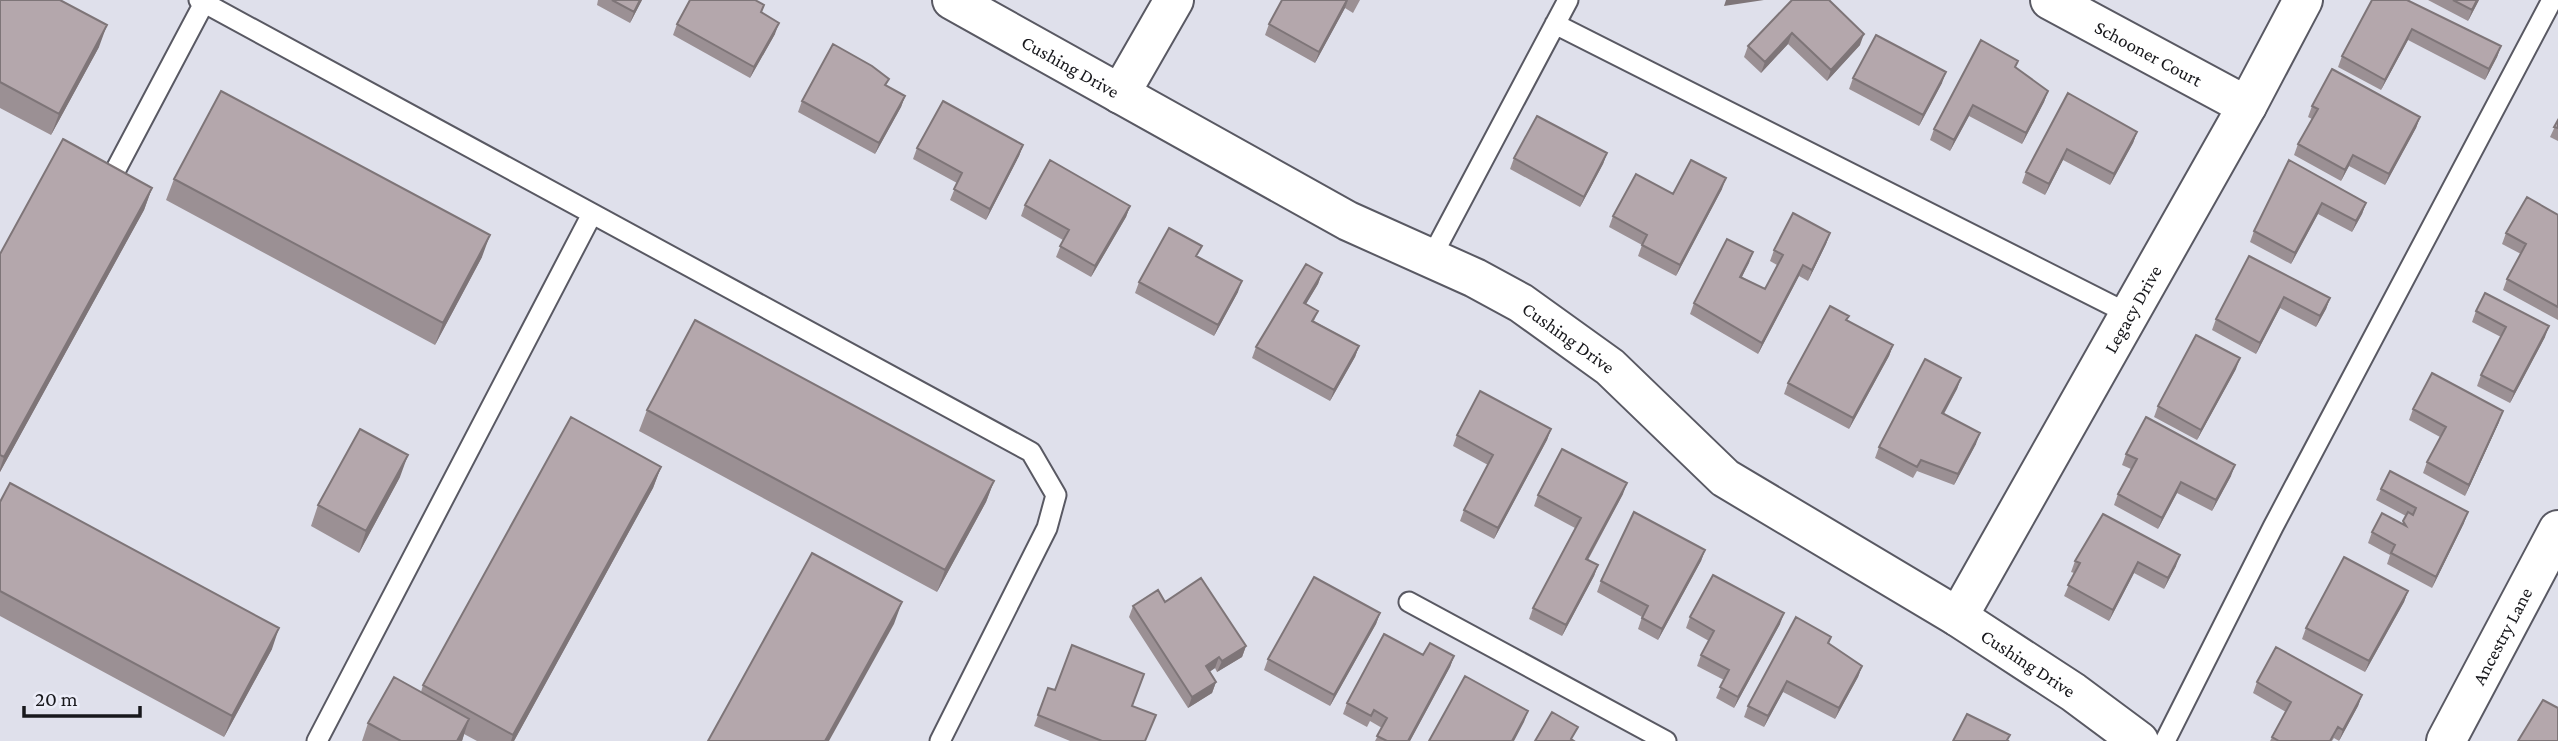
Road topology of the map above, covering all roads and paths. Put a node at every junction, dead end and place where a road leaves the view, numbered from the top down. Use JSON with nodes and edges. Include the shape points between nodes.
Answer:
{"nodes":[{"id":1,"x":952,"y":0,"type":"edge"},
{"id":2,"x":1174,"y":0,"type":"edge"},
{"id":3,"x":1568,"y":0,"type":"edge"},
{"id":4,"x":2050,"y":0,"type":"edge"},
{"id":5,"x":2303,"y":0,"type":"edge"},
{"id":6,"x":2552,"y":0,"type":"edge"},
{"id":7,"x":201,"y":1,"type":"edge"},
{"id":8,"x":1555,"y":24,"type":"junction"},
{"id":9,"x":1120,"y":94,"type":"junction"},
{"id":10,"x":2247,"y":106,"type":"junction"},
{"id":11,"x":114,"y":173,"type":"edge"},
{"id":12,"x":592,"y":214,"type":"junction"},
{"id":13,"x":1430,"y":258,"type":"junction"},
{"id":14,"x":2129,"y":314,"type":"junction"},
{"id":15,"x":2558,"y":530,"type":"edge"},
{"id":16,"x":1409,"y":602,"type":"dead end"},
{"id":17,"x":1958,"y":617,"type":"junction"},
{"id":18,"x":317,"y":741,"type":"edge"},
{"id":19,"x":940,"y":741,"type":"edge"},
{"id":20,"x":1666,"y":741,"type":"edge"},
{"id":21,"x":2139,"y":741,"type":"edge"},
{"id":22,"x":2165,"y":741,"type":"edge"},
{"id":23,"x":2446,"y":741,"type":"edge"}],
"edges":[{"from":1,"to":9,"type":"street","name":"Cushing Drive"},
{"from":2,"to":9,"type":"street"},
{"from":3,"to":8,"type":"lane"},
{"from":4,"to":10,"type":"street","name":"Schooner Court"},
{"from":5,"to":10,"type":"street","name":"Legacy Drive"},
{"from":6,"to":22,"type":"lane"},
{"from":7,"to":11,"type":"lane"},
{"from":7,"to":12,"type":"lane"},
{"from":8,"to":13,"type":"lane"},
{"from":8,"to":14,"type":"lane"},
{"from":9,"to":13,"type":"street","name":"Cushing Drive","via":[[1348,221]]},
{"from":10,"to":14,"type":"street","name":"Legacy Drive"},
{"from":12,"to":18,"type":"lane"},
{"from":12,"to":19,"type":"lane","via":[[1031,452],[1056,495],[1047,528]]},
{"from":13,"to":17,"type":"street","name":"Cushing Drive","via":[[1521,303],[1609,367],[1726,478]]},
{"from":14,"to":17,"type":"street","name":"Legacy Drive"},
{"from":15,"to":23,"type":"street","name":"Ancestry Lane"},
{"from":16,"to":20,"type":"lane"},
{"from":17,"to":21,"type":"street","name":"Cushing Drive"}]}
